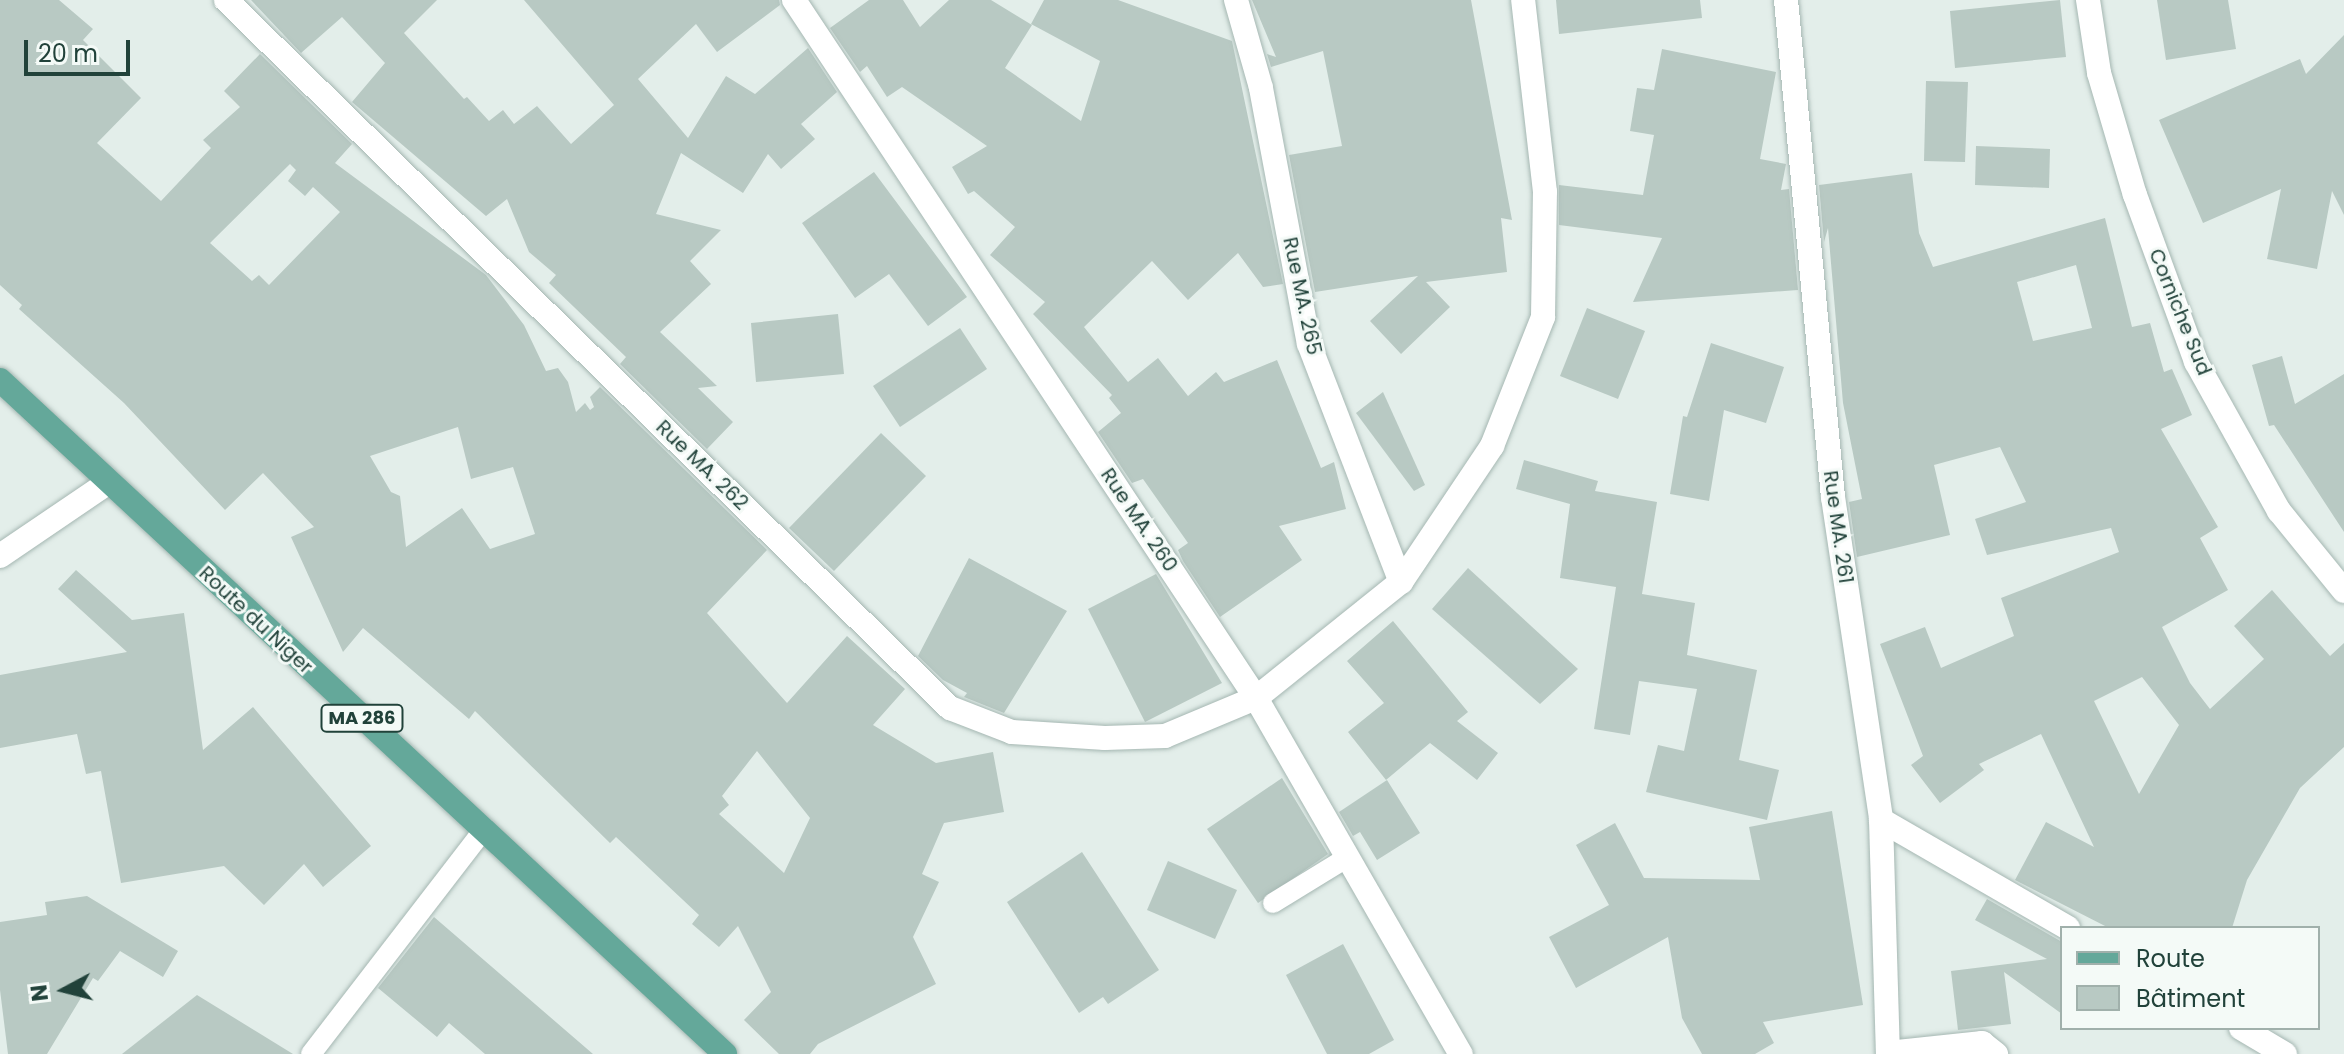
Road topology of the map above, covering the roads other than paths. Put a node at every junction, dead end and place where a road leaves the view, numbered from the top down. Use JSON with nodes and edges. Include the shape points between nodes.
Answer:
{"nodes":[{"id":1,"x":226,"y":0,"type":"edge"},
{"id":2,"x":794,"y":0,"type":"edge"},
{"id":3,"x":1236,"y":0,"type":"edge"},
{"id":4,"x":1523,"y":0,"type":"edge"},
{"id":5,"x":1786,"y":0,"type":"edge"},
{"id":6,"x":2088,"y":0,"type":"edge"},
{"id":7,"x":0,"y":380,"type":"edge"},
{"id":8,"x":109,"y":482,"type":"junction"},
{"id":9,"x":0,"y":556,"type":"edge"},
{"id":10,"x":1401,"y":582,"type":"junction"},
{"id":11,"x":2344,"y":591,"type":"edge"},
{"id":12,"x":1256,"y":698,"type":"junction"},
{"id":13,"x":1881,"y":820,"type":"junction"},
{"id":14,"x":483,"y":831,"type":"junction"},
{"id":15,"x":1348,"y":857,"type":"junction"},
{"id":16,"x":1273,"y":903,"type":"dead end"},
{"id":17,"x":2065,"y":926,"type":"edge"},
{"id":18,"x":2244,"y":1030,"type":"edge"},
{"id":19,"x":714,"y":1051,"type":"edge"},
{"id":20,"x":311,"y":1054,"type":"edge"},
{"id":21,"x":1461,"y":1054,"type":"edge"},
{"id":22,"x":1888,"y":1054,"type":"edge"},
{"id":23,"x":1996,"y":1054,"type":"edge"},
{"id":24,"x":2285,"y":1054,"type":"edge"}],
"edges":[{"from":1,"to":12,"type":"street","name":"Rue MA. 262","via":[[950,708],[1012,732],[1165,736]]},
{"from":2,"to":12,"type":"street","name":"Rue MA. 260"},
{"from":3,"to":10,"type":"street","name":"Rue MA. 265","via":[[1261,88],[1309,344]]},
{"from":4,"to":10,"type":"street","name":"Rue MA. 262","via":[[1545,192],[1543,317],[1492,446]]},
{"from":5,"to":13,"type":"street","name":"Rue MA. 261","via":[[1833,497]]},
{"from":6,"to":11,"type":"street","name":"Corniche Sud","via":[[2099,73],[2130,179],[2196,362],[2279,511]]},
{"from":7,"to":8,"type":"main road","name":"Route du Niger","number":"MA 286"},
{"from":8,"to":9,"type":"street"},
{"from":8,"to":14,"type":"main road","name":"Route du Niger","number":"MA 286"},
{"from":10,"to":12,"type":"street","name":"Rue MA. 262"},
{"from":12,"to":15,"type":"street","name":"Rue MA. 260"},
{"from":13,"to":17,"type":"street"},
{"from":13,"to":22,"type":"street","name":"Rue MA. 261"},
{"from":14,"to":19,"type":"main road","name":"Route du Niger","number":"MA 286"},
{"from":14,"to":20,"type":"lane"},
{"from":15,"to":16,"type":"lane"},
{"from":15,"to":21,"type":"street","name":"Rue MA. 260"},
{"from":18,"to":24,"type":"street"},
{"from":22,"to":23,"type":"street","via":[[1982,1043]]}]}
